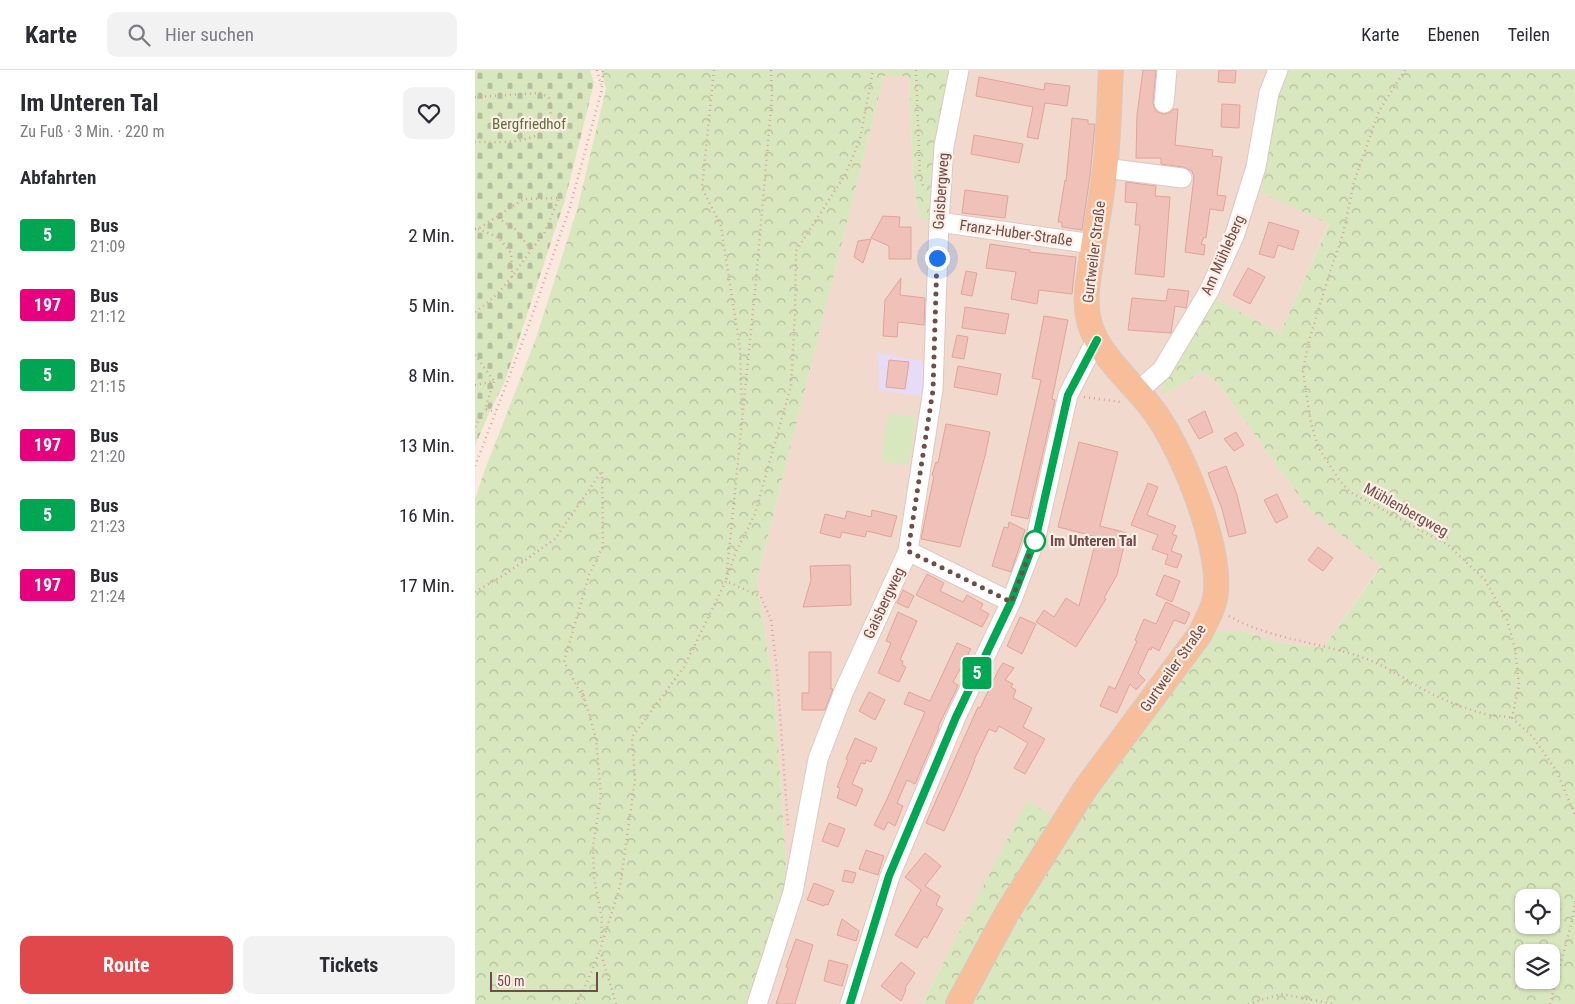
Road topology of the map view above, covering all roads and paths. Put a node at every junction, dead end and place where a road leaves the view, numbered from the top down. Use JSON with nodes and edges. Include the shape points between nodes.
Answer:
{"nodes":[{"id":1,"x":597,"y":70,"type":"edge"},
{"id":2,"x":603,"y":70,"type":"edge"},
{"id":3,"x":714,"y":70,"type":"edge"},
{"id":4,"x":771,"y":70,"type":"edge"},
{"id":5,"x":873,"y":70,"type":"edge"},
{"id":6,"x":916,"y":70,"type":"edge"},
{"id":7,"x":959,"y":70,"type":"edge"},
{"id":8,"x":1111,"y":70,"type":"edge"},
{"id":9,"x":1167,"y":70,"type":"edge"},
{"id":10,"x":1278,"y":70,"type":"edge"},
{"id":11,"x":1405,"y":70,"type":"edge"},
{"id":12,"x":602,"y":88,"type":"junction"},
{"id":13,"x":475,"y":97,"type":"edge"},
{"id":14,"x":1165,"y":104,"type":"dead end"},
{"id":15,"x":475,"y":142,"type":"edge"},
{"id":16,"x":1105,"y":168,"type":"junction"},
{"id":17,"x":1182,"y":178,"type":"dead end"},
{"id":18,"x":927,"y":195,"type":"dead end"},
{"id":19,"x":498,"y":218,"type":"junction"},
{"id":20,"x":939,"y":222,"type":"junction"},
{"id":21,"x":477,"y":229,"type":"edge"},
{"id":22,"x":1093,"y":244,"type":"junction"},
{"id":23,"x":531,"y":250,"type":"junction"},
{"id":24,"x":512,"y":278,"type":"junction"},
{"id":25,"x":475,"y":312,"type":"edge"},
{"id":26,"x":1097,"y":340,"type":"junction"},
{"id":27,"x":475,"y":355,"type":"edge"},
{"id":28,"x":494,"y":381,"type":"junction"},
{"id":29,"x":475,"y":385,"type":"edge"},
{"id":30,"x":1068,"y":395,"type":"junction"},
{"id":31,"x":1130,"y":397,"type":"junction"},
{"id":32,"x":485,"y":409,"type":"junction"},
{"id":33,"x":495,"y":412,"type":"junction"},
{"id":34,"x":743,"y":419,"type":"junction"},
{"id":35,"x":475,"y":427,"type":"edge"},
{"id":36,"x":475,"y":466,"type":"edge"},
{"id":37,"x":908,"y":551,"type":"junction"},
{"id":38,"x":726,"y":581,"type":"junction"},
{"id":39,"x":475,"y":592,"type":"edge"},
{"id":40,"x":1011,"y":602,"type":"junction"},
{"id":41,"x":1213,"y":607,"type":"junction"},
{"id":42,"x":1512,"y":718,"type":"junction"},
{"id":43,"x":1575,"y":815,"type":"edge"},
{"id":44,"x":788,"y":834,"type":"dead end"},
{"id":45,"x":1575,"y":901,"type":"edge"},
{"id":46,"x":600,"y":950,"type":"junction"},
{"id":47,"x":576,"y":1004,"type":"edge"},
{"id":48,"x":616,"y":1004,"type":"edge"},
{"id":49,"x":757,"y":1004,"type":"edge"},
{"id":50,"x":850,"y":1004,"type":"edge"},
{"id":51,"x":958,"y":1004,"type":"edge"},
{"id":52,"x":1248,"y":1004,"type":"edge"},
{"id":53,"x":1334,"y":1004,"type":"edge"},
{"id":54,"x":1550,"y":1004,"type":"edge"}],
"edges":[{"from":1,"to":12,"type":"path"},
{"from":2,"to":12,"type":"path"},
{"from":3,"to":34,"type":"path","via":[[702,188],[721,226],[740,349]]},
{"from":4,"to":34,"type":"path","via":[[772,96]]},
{"from":5,"to":38,"type":"path","via":[[860,139],[845,175],[796,251],[791,386],[755,514]]},
{"from":6,"to":18,"type":"path","via":[[920,178]]},
{"from":7,"to":20,"type":"street","name":"Gaisbergweg","via":[[944,146]]},
{"from":8,"to":16,"type":"main road","name":"Gurtweiler Straße"},
{"from":9,"to":14,"type":"street"},
{"from":10,"to":31,"type":"street","name":"Am Mühleberg","via":[[1269,93],[1256,167],[1235,234],[1209,291],[1162,370]]},
{"from":11,"to":42,"type":"path","name":"Mühlenbergweg","via":[[1379,111],[1354,182],[1343,234],[1308,344],[1303,372],[1311,423],[1318,447],[1339,481],[1350,492],[1448,545],[1485,580],[1507,620],[1515,649],[1519,686]]},
{"from":12,"to":33,"type":"path","via":[[571,207]]},
{"from":13,"to":15,"type":"path","via":[[541,94],[549,98],[552,110],[547,126],[534,138],[512,142]]},
{"from":16,"to":17,"type":"street"},
{"from":16,"to":22,"type":"main road","name":"Gurtweiler Straße"},
{"from":19,"to":21,"type":"path"},
{"from":19,"to":23,"type":"path","via":[[515,229]]},
{"from":19,"to":23,"type":"path","via":[[525,199],[559,198],[544,234]]},
{"from":20,"to":22,"type":"street","name":"Franz-Huber-Straße"},
{"from":20,"to":37,"type":"street","name":"Gaisbergweg","via":[[933,390]]},
{"from":21,"to":24,"type":"path","via":[[497,237],[511,254]]},
{"from":22,"to":26,"type":"main road","name":"Gurtweiler Straße","via":[[1085,299],[1089,322]]},
{"from":23,"to":24,"type":"path"},
{"from":24,"to":25,"type":"path","via":[[496,297]]},
{"from":26,"to":30,"type":"street"},
{"from":26,"to":31,"type":"main road","name":"Gurtweiler Straße","via":[[1115,366]]},
{"from":27,"to":28,"type":"path"},
{"from":28,"to":29,"type":"path"},
{"from":28,"to":32,"type":"path"},
{"from":30,"to":31,"type":"path"},
{"from":30,"to":40,"type":"street","via":[[1036,537]]},
{"from":31,"to":41,"type":"main road","name":"Gurtweiler Straße","via":[[1162,422],[1193,488],[1208,534],[1217,577]]},
{"from":32,"to":33,"type":"path"},
{"from":32,"to":35,"type":"path"},
{"from":33,"to":36,"type":"path"},
{"from":34,"to":38,"type":"path"},
{"from":37,"to":40,"type":"street"},
{"from":37,"to":49,"type":"street","name":"Gaisbergweg","via":[[844,691],[818,759],[793,892]]},
{"from":38,"to":44,"type":"path","via":[[761,597],[771,620]]},
{"from":38,"to":46,"type":"path","via":[[684,666],[632,737],[635,780],[620,886]]},
{"from":39,"to":46,"type":"path","via":[[555,539],[602,470],[603,546],[589,575],[564,662],[584,700],[582,690],[595,738],[601,796],[593,862],[602,918]]},
{"from":40,"to":50,"type":"street","via":[[956,717],[889,876]]},
{"from":41,"to":42,"type":"path","via":[[1238,621],[1279,636],[1368,660],[1467,709]]},
{"from":41,"to":51,"type":"main road","name":"Gurtweiler Straße","via":[[1185,656],[1085,789],[1007,913]]},
{"from":42,"to":43,"type":"path","via":[[1533,737],[1557,772]]},
{"from":45,"to":54,"type":"path"},
{"from":46,"to":47,"type":"path"},
{"from":46,"to":48,"type":"path"},
{"from":52,"to":53,"type":"path","via":[[1281,994]]}]}
